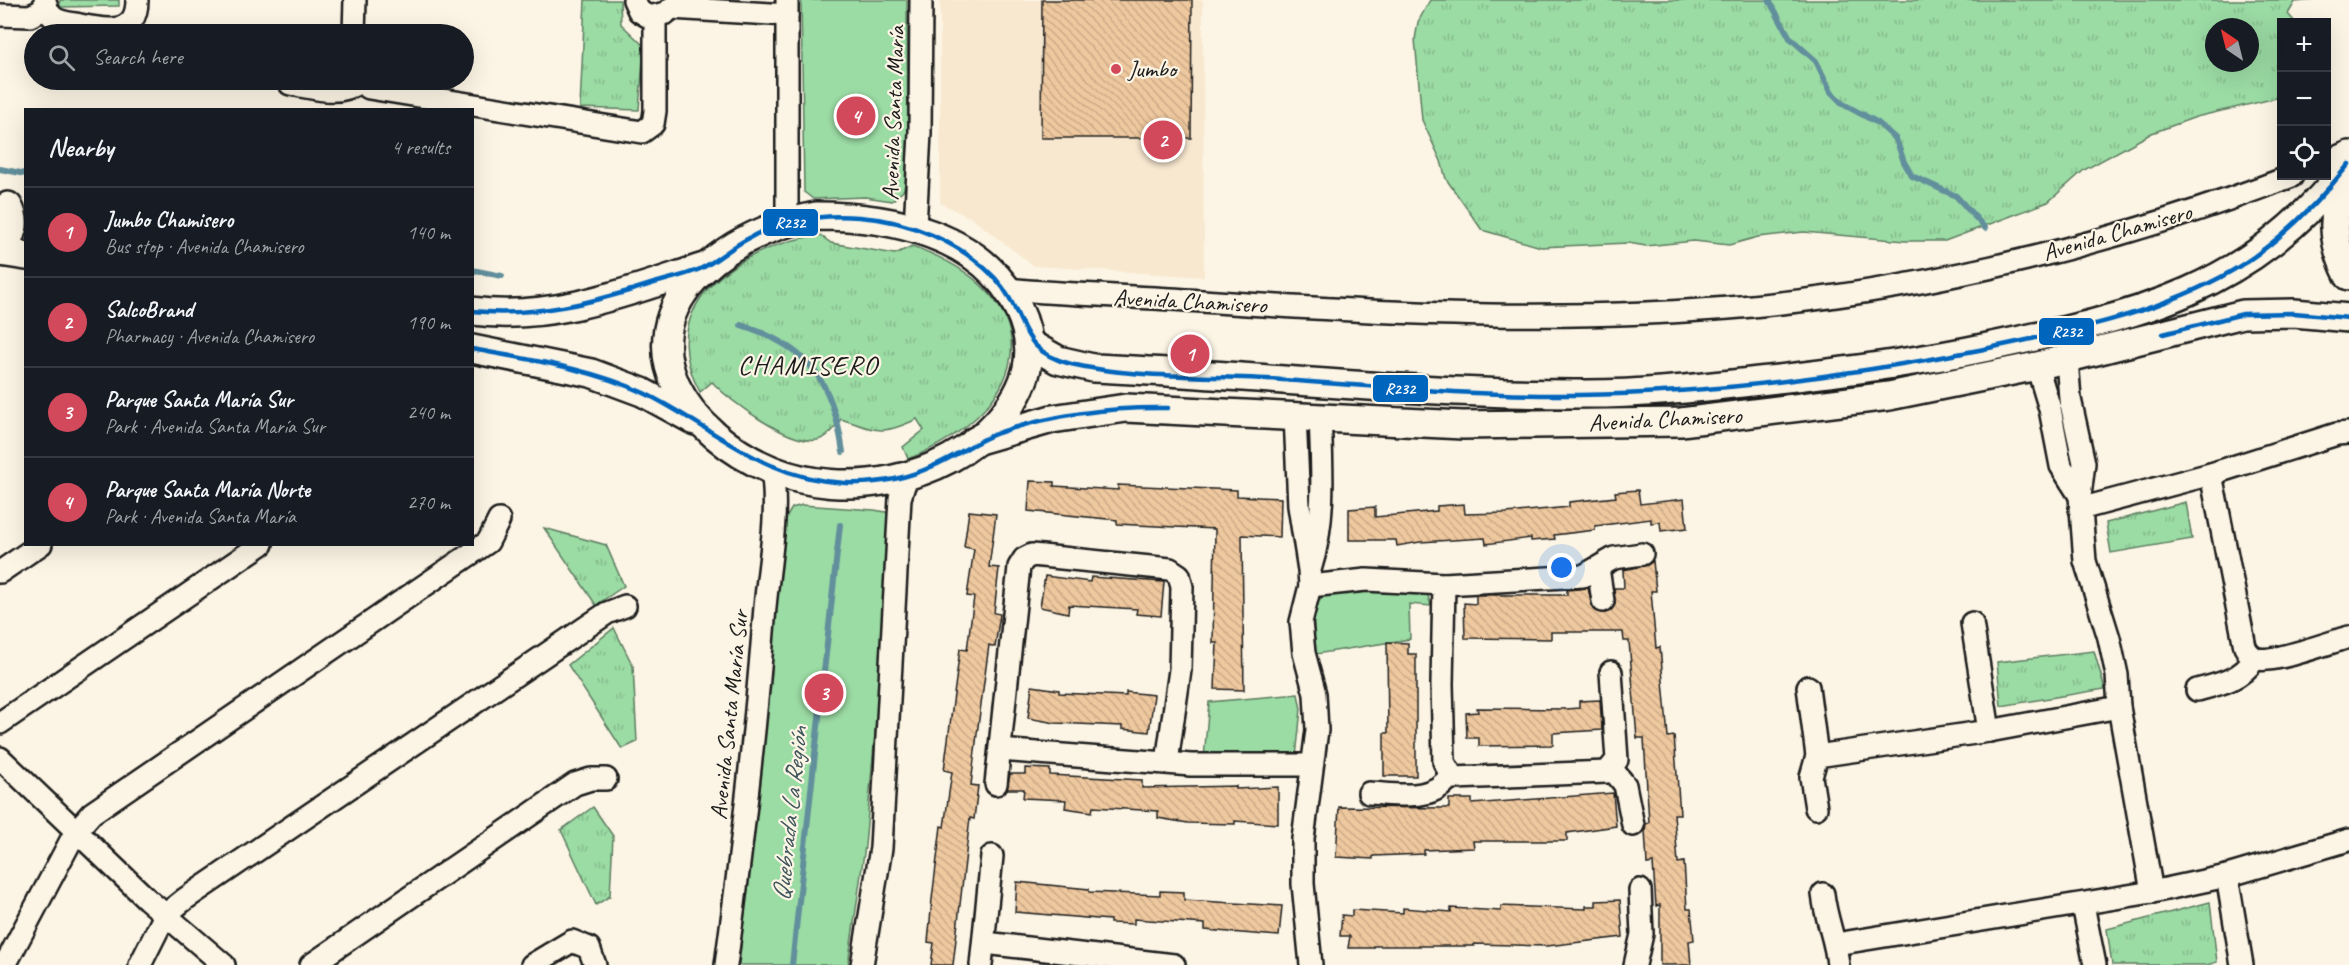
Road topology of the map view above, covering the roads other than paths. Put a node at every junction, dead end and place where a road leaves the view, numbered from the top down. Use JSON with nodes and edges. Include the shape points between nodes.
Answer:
{"nodes":[{"id":1,"x":137,"y":0,"type":"edge"},
{"id":2,"x":355,"y":0,"type":"edge"},
{"id":3,"x":634,"y":0,"type":"edge"},
{"id":4,"x":921,"y":0,"type":"edge"},
{"id":5,"x":46,"y":4,"type":"edge"},
{"id":6,"x":787,"y":7,"type":"edge"},
{"id":7,"x":666,"y":9,"type":"edge"},
{"id":8,"x":0,"y":15,"type":"edge"},
{"id":9,"x":78,"y":24,"type":"edge"},
{"id":10,"x":132,"y":24,"type":"edge"},
{"id":11,"x":354,"y":24,"type":"edge"},
{"id":12,"x":329,"y":90,"type":"edge"},
{"id":13,"x":345,"y":90,"type":"edge"},
{"id":14,"x":381,"y":90,"type":"edge"},
{"id":15,"x":2349,"y":152,"type":"edge"},
{"id":16,"x":2331,"y":160,"type":"edge"},
{"id":17,"x":2349,"y":164,"type":"edge"},
{"id":18,"x":2349,"y":173,"type":"edge"},
{"id":19,"x":2280,"y":180,"type":"edge"},
{"id":20,"x":11,"y":207,"type":"edge"},
{"id":21,"x":787,"y":221,"type":"junction"},
{"id":22,"x":915,"y":227,"type":"junction"},
{"id":23,"x":0,"y":246,"type":"edge"},
{"id":24,"x":0,"y":252,"type":"edge"},
{"id":25,"x":24,"y":256,"type":"edge"},
{"id":26,"x":708,"y":266,"type":"junction"},
{"id":27,"x":2349,"y":276,"type":"edge"},
{"id":28,"x":1006,"y":289,"type":"junction"},
{"id":29,"x":474,"y":311,"type":"edge"},
{"id":30,"x":2349,"y":318,"type":"edge"},
{"id":31,"x":1030,"y":344,"type":"junction"},
{"id":32,"x":474,"y":349,"type":"edge"},
{"id":33,"x":2067,"y":359,"type":"junction"},
{"id":34,"x":2037,"y":366,"type":"junction"},
{"id":35,"x":1308,"y":416,"type":"junction"},
{"id":36,"x":700,"y":424,"type":"junction"},
{"id":37,"x":2349,"y":433,"type":"edge"},
{"id":38,"x":975,"y":441,"type":"junction"},
{"id":39,"x":772,"y":470,"type":"junction"},
{"id":40,"x":2211,"y":474,"type":"junction"},
{"id":41,"x":907,"y":476,"type":"junction"},
{"id":42,"x":2080,"y":502,"type":"junction"},
{"id":43,"x":499,"y":520,"type":"dead end"},
{"id":44,"x":38,"y":546,"type":"edge"},
{"id":45,"x":258,"y":546,"type":"edge"},
{"id":46,"x":1642,"y":554,"type":"dead end"},
{"id":47,"x":1598,"y":568,"type":"junction"},
{"id":48,"x":0,"y":572,"type":"edge"},
{"id":49,"x":1309,"y":578,"type":"junction"},
{"id":50,"x":1444,"y":585,"type":"junction"},
{"id":51,"x":1603,"y":601,"type":"dead end"},
{"id":52,"x":625,"y":606,"type":"dead end"},
{"id":53,"x":1972,"y":623,"type":"dead end"},
{"id":54,"x":2349,"y":637,"type":"edge"},
{"id":55,"x":2255,"y":659,"type":"junction"},
{"id":56,"x":1611,"y":672,"type":"dead end"},
{"id":57,"x":1808,"y":687,"type":"dead end"},
{"id":58,"x":2197,"y":690,"type":"dead end"},
{"id":59,"x":2119,"y":707,"type":"junction"},
{"id":60,"x":0,"y":723,"type":"edge"},
{"id":61,"x":1989,"y":731,"type":"junction"},
{"id":62,"x":1000,"y":750,"type":"junction"},
{"id":63,"x":1816,"y":756,"type":"junction"},
{"id":64,"x":0,"y":758,"type":"edge"},
{"id":65,"x":1167,"y":762,"type":"junction"},
{"id":66,"x":1311,"y":765,"type":"junction"},
{"id":67,"x":1612,"y":768,"type":"junction"},
{"id":68,"x":1450,"y":775,"type":"junction"},
{"id":69,"x":606,"y":779,"type":"dead end"},
{"id":70,"x":996,"y":784,"type":"dead end"},
{"id":71,"x":1369,"y":793,"type":"dead end"},
{"id":72,"x":1816,"y":808,"type":"dead end"},
{"id":73,"x":1633,"y":825,"type":"dead end"},
{"id":74,"x":76,"y":831,"type":"junction"},
{"id":75,"x":2349,"y":840,"type":"edge"},
{"id":76,"x":992,"y":856,"type":"dead end"},
{"id":77,"x":2227,"y":876,"type":"junction"},
{"id":78,"x":1640,"y":890,"type":"dead end"},
{"id":79,"x":2152,"y":892,"type":"junction"},
{"id":80,"x":1823,"y":894,"type":"dead end"},
{"id":81,"x":2083,"y":905,"type":"junction"},
{"id":82,"x":165,"y":915,"type":"junction"},
{"id":83,"x":985,"y":943,"type":"junction"},
{"id":84,"x":1837,"y":955,"type":"edge"},
{"id":85,"x":5,"y":965,"type":"edge"},
{"id":86,"x":140,"y":965,"type":"edge"},
{"id":87,"x":224,"y":965,"type":"edge"},
{"id":88,"x":311,"y":965,"type":"edge"},
{"id":89,"x":532,"y":965,"type":"edge"},
{"id":90,"x":595,"y":965,"type":"edge"},
{"id":91,"x":726,"y":965,"type":"edge"},
{"id":92,"x":862,"y":965,"type":"edge"},
{"id":93,"x":981,"y":965,"type":"edge"},
{"id":94,"x":1174,"y":965,"type":"edge"},
{"id":95,"x":1311,"y":965,"type":"edge"},
{"id":96,"x":1624,"y":965,"type":"edge"},
{"id":97,"x":1635,"y":965,"type":"edge"},
{"id":98,"x":2095,"y":965,"type":"edge"},
{"id":99,"x":2242,"y":965,"type":"edge"}],
"edges":[{"from":1,"to":10,"type":"street"},
{"from":2,"to":11,"type":"street"},
{"from":3,"to":7,"type":"street","via":[[644,15]]},
{"from":4,"to":22,"type":"street","name":"Avenida Santa María"},
{"from":5,"to":8,"type":"street","via":[[30,16]]},
{"from":5,"to":9,"type":"street","via":[[59,20]]},
{"from":6,"to":7,"type":"street"},
{"from":6,"to":21,"type":"street"},
{"from":7,"to":14,"type":"street","via":[[654,118],[650,128],[642,132]]},
{"from":12,"to":13,"type":"street"},
{"from":15,"to":16,"type":"street"},
{"from":17,"to":31,"type":"street","name":"Avenida Chamisero","via":[[2307,212],[2269,246],[2201,287],[2116,318],[1904,364],[1677,390],[1566,394],[1456,391],[1093,368],[1058,360]]},
{"from":18,"to":27,"type":"street","via":[[2333,219],[2336,247]]},
{"from":19,"to":28,"type":"street","name":"Avenida Chamisero","via":[[2142,226],[2023,258],[1886,286],[1752,306],[1565,317],[1482,317]]},
{"from":20,"to":23,"type":"street","via":[[12,230]]},
{"from":21,"to":22,"type":"street","via":[[843,216]]},
{"from":21,"to":26,"type":"street","via":[[750,237]]},
{"from":22,"to":28,"type":"street","via":[[960,248]]},
{"from":24,"to":25,"type":"street"},
{"from":26,"to":29,"type":"street","via":[[567,307],[533,312]]},
{"from":26,"to":36,"type":"street","via":[[675,304],[665,336],[675,384]]},
{"from":28,"to":31,"type":"street","via":[[1023,318]]},
{"from":30,"to":33,"type":"street","name":"Avenida Chamisero","via":[[2243,314]]},
{"from":31,"to":38,"type":"street","via":[[1026,373],[1016,398],[992,428]]},
{"from":32,"to":36,"type":"street","via":[[599,376],[642,392]]},
{"from":33,"to":34,"type":"street","name":"Avenida Chamisero"},
{"from":33,"to":42,"type":"street","via":[[2070,399],[2084,464]]},
{"from":34,"to":35,"type":"street","name":"Avenida Chamisero","via":[[1889,396],[1681,422],[1463,425]]},
{"from":34,"to":42,"type":"street","via":[[2061,466]]},
{"from":35,"to":38,"type":"street","name":"Avenida Chamisero","via":[[1126,408],[1053,419]]},
{"from":35,"to":49,"type":"street","via":[[1299,506]]},
{"from":36,"to":39,"type":"street"},
{"from":37,"to":40,"type":"street"},
{"from":38,"to":41,"type":"street","via":[[934,466]]},
{"from":39,"to":41,"type":"street","via":[[812,481],[845,483]]},
{"from":39,"to":91,"type":"street","name":"Avenida Santa María Sur","via":[[774,498],[762,651]]},
{"from":40,"to":42,"type":"street"},
{"from":40,"to":55,"type":"street","via":[[2245,647]]},
{"from":41,"to":92,"type":"street","via":[[900,498],[881,848]]},
{"from":42,"to":59,"type":"street","via":[[2085,561],[2109,638]]},
{"from":43,"to":74,"type":"street","via":[[488,542],[92,813]]},
{"from":44,"to":48,"type":"street"},
{"from":45,"to":60,"type":"street"},
{"from":46,"to":47,"type":"street","via":[[1614,558]]},
{"from":47,"to":50,"type":"street","via":[[1583,576]]},
{"from":47,"to":51,"type":"street"},
{"from":49,"to":50,"type":"street"},
{"from":49,"to":66,"type":"street","via":[[1301,622],[1315,694],[1317,730]]},
{"from":50,"to":68,"type":"street","via":[[1444,762]]},
{"from":52,"to":82,"type":"street","via":[[607,613]]},
{"from":53,"to":61,"type":"street"},
{"from":54,"to":55,"type":"street","via":[[2273,658]]},
{"from":55,"to":58,"type":"street","via":[[2231,681]]},
{"from":56,"to":67,"type":"street","via":[[1618,751]]},
{"from":57,"to":63,"type":"street"},
{"from":59,"to":61,"type":"street"},
{"from":59,"to":79,"type":"street"},
{"from":61,"to":63,"type":"street"},
{"from":62,"to":65,"type":"street"},
{"from":62,"to":65,"type":"street","via":[[1019,567],[1032,555],[1170,569],[1179,575],[1180,670]]},
{"from":62,"to":70,"type":"street"},
{"from":63,"to":72,"type":"street","via":[[1811,777]]},
{"from":64,"to":74,"type":"street"},
{"from":65,"to":66,"type":"street"},
{"from":66,"to":95,"type":"street","via":[[1303,839],[1303,884]]},
{"from":67,"to":68,"type":"street","via":[[1603,773],[1464,780]]},
{"from":67,"to":73,"type":"street","via":[[1625,785]]},
{"from":68,"to":71,"type":"street","via":[[1425,794]]},
{"from":69,"to":88,"type":"street","via":[[575,784]]},
{"from":74,"to":82,"type":"street"},
{"from":74,"to":85,"type":"street"},
{"from":75,"to":77,"type":"street"},
{"from":76,"to":83,"type":"street"},
{"from":77,"to":79,"type":"street"},
{"from":77,"to":99,"type":"street"},
{"from":78,"to":97,"type":"street","via":[[1642,934]]},
{"from":79,"to":81,"type":"street"},
{"from":80,"to":84,"type":"street"},
{"from":81,"to":84,"type":"street"},
{"from":81,"to":98,"type":"street"},
{"from":82,"to":86,"type":"street"},
{"from":82,"to":87,"type":"street"},
{"from":83,"to":93,"type":"street"},
{"from":83,"to":94,"type":"street"},
{"from":89,"to":90,"type":"street","via":[[565,943],[575,941],[587,945]]},
{"from":96,"to":97,"type":"street"}]}
